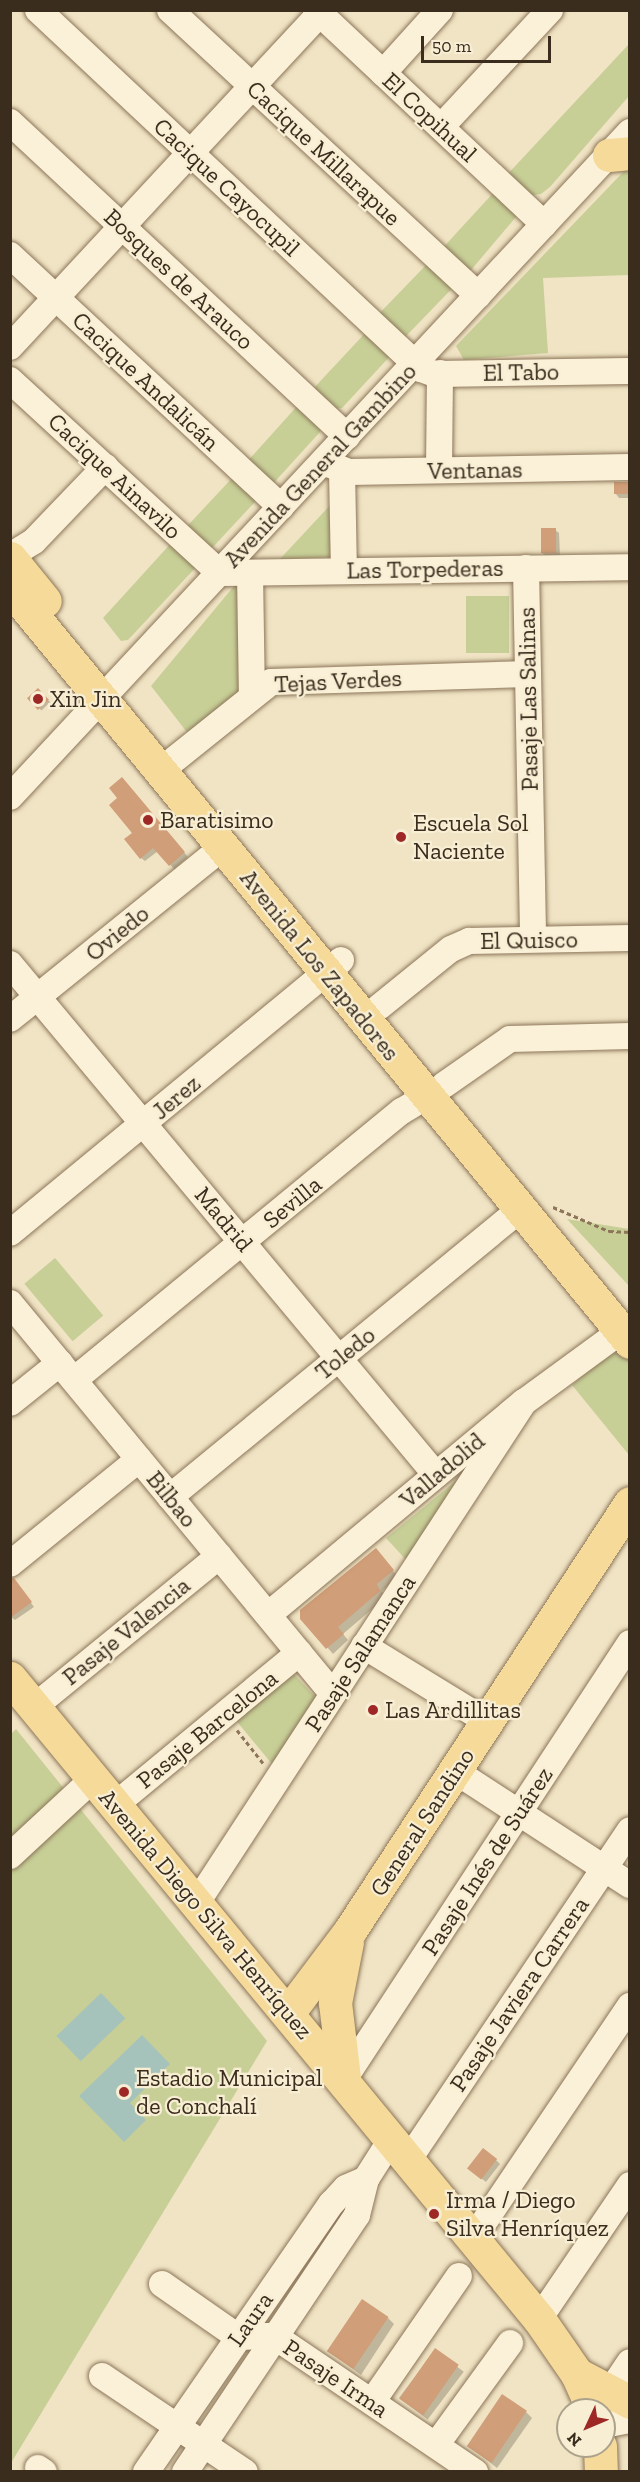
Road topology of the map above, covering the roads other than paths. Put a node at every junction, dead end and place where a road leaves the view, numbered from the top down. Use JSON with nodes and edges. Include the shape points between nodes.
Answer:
{"nodes":[{"id":1,"x":38,"y":10,"type":"edge"},
{"id":2,"x":170,"y":10,"type":"edge"},
{"id":3,"x":440,"y":10,"type":"edge"},
{"id":4,"x":550,"y":10,"type":"edge"},
{"id":5,"x":320,"y":12,"type":"edge"},
{"id":6,"x":383,"y":73,"type":"junction"},
{"id":7,"x":253,"y":87,"type":"junction"},
{"id":8,"x":10,"y":122,"type":"edge"},
{"id":9,"x":441,"y":127,"type":"junction"},
{"id":10,"x":623,"y":147,"type":"edge"},
{"id":11,"x":191,"y":153,"type":"junction"},
{"id":12,"x":544,"y":224,"type":"junction"},
{"id":13,"x":123,"y":227,"type":"junction"},
{"id":14,"x":10,"y":255,"type":"edge"},
{"id":15,"x":478,"y":296,"type":"junction"},
{"id":16,"x":56,"y":298,"type":"junction"},
{"id":17,"x":10,"y":347,"type":"edge"},
{"id":18,"x":415,"y":363,"type":"junction"},
{"id":19,"x":630,"y":370,"type":"edge"},
{"id":20,"x":440,"y":373,"type":"junction"},
{"id":21,"x":10,"y":380,"type":"edge"},
{"id":22,"x":347,"y":436,"type":"junction"},
{"id":23,"x":333,"y":466,"type":"junction"},
{"id":24,"x":105,"y":467,"type":"junction"},
{"id":25,"x":630,"y":467,"type":"edge"},
{"id":26,"x":439,"y":471,"type":"junction"},
{"id":27,"x":281,"y":507,"type":"junction"},
{"id":28,"x":10,"y":557,"type":"edge"},
{"id":29,"x":630,"y":567,"type":"edge"},
{"id":30,"x":526,"y":568,"type":"junction"},
{"id":31,"x":344,"y":571,"type":"junction"},
{"id":32,"x":220,"y":573,"type":"junction"},
{"id":33,"x":250,"y":573,"type":"junction"},
{"id":34,"x":10,"y":588,"type":"edge"},
{"id":35,"x":528,"y":674,"type":"junction"},
{"id":36,"x":108,"y":692,"type":"junction"},
{"id":37,"x":252,"y":694,"type":"junction"},
{"id":38,"x":175,"y":759,"type":"junction"},
{"id":39,"x":10,"y":797,"type":"edge"},
{"id":40,"x":223,"y":847,"type":"junction"},
{"id":41,"x":630,"y":938,"type":"edge"},
{"id":42,"x":532,"y":939,"type":"junction"},
{"id":43,"x":10,"y":964,"type":"edge"},
{"id":44,"x":334,"y":966,"type":"junction"},
{"id":45,"x":40,"y":996,"type":"junction"},
{"id":46,"x":379,"y":1007,"type":"junction"},
{"id":47,"x":10,"y":1019,"type":"edge"},
{"id":48,"x":630,"y":1036,"type":"edge"},
{"id":49,"x":436,"y":1090,"type":"junction"},
{"id":50,"x":145,"y":1122,"type":"junction"},
{"id":51,"x":530,"y":1205,"type":"junction"},
{"id":52,"x":10,"y":1233,"type":"edge"},
{"id":53,"x":243,"y":1242,"type":"junction"},
{"id":54,"x":10,"y":1303,"type":"edge"},
{"id":55,"x":627,"y":1328,"type":"edge"},
{"id":56,"x":339,"y":1358,"type":"junction"},
{"id":57,"x":67,"y":1371,"type":"junction"},
{"id":58,"x":524,"y":1402,"type":"junction"},
{"id":59,"x":10,"y":1403,"type":"edge"},
{"id":60,"x":139,"y":1459,"type":"junction"},
{"id":61,"x":436,"y":1475,"type":"junction"},
{"id":62,"x":170,"y":1497,"type":"junction"},
{"id":63,"x":630,"y":1503,"type":"edge"},
{"id":64,"x":219,"y":1556,"type":"junction"},
{"id":65,"x":10,"y":1564,"type":"edge"},
{"id":66,"x":268,"y":1615,"type":"junction"},
{"id":67,"x":630,"y":1643,"type":"edge"},
{"id":68,"x":364,"y":1646,"type":"junction"},
{"id":69,"x":299,"y":1653,"type":"junction"},
{"id":70,"x":10,"y":1678,"type":"edge"},
{"id":71,"x":333,"y":1694,"type":"junction"},
{"id":72,"x":34,"y":1707,"type":"junction"},
{"id":73,"x":488,"y":1722,"type":"junction"},
{"id":74,"x":455,"y":1772,"type":"junction"},
{"id":75,"x":93,"y":1779,"type":"junction"},
{"id":76,"x":115,"y":1805,"type":"junction"},
{"id":77,"x":518,"y":1812,"type":"junction"},
{"id":78,"x":630,"y":1830,"type":"edge"},
{"id":79,"x":10,"y":1856,"type":"edge"},
{"id":80,"x":604,"y":1868,"type":"junction"},
{"id":81,"x":630,"y":1885,"type":"edge"},
{"id":82,"x":196,"y":1904,"type":"junction"},
{"id":83,"x":351,"y":1929,"type":"junction"},
{"id":84,"x":630,"y":2006,"type":"edge"},
{"id":85,"x":288,"y":2013,"type":"junction"},
{"id":86,"x":344,"y":2079,"type":"junction"},
{"id":87,"x":401,"y":2148,"type":"junction"},
{"id":88,"x":366,"y":2179,"type":"junction"},
{"id":89,"x":630,"y":2185,"type":"edge"},
{"id":90,"x":474,"y":2237,"type":"junction"},
{"id":91,"x":459,"y":2276,"type":"dead end"},
{"id":92,"x":162,"y":2284,"type":"dead end"},
{"id":93,"x":539,"y":2319,"type":"junction"},
{"id":94,"x":274,"y":2336,"type":"junction"},
{"id":95,"x":238,"y":2337,"type":"junction"},
{"id":96,"x":510,"y":2343,"type":"dead end"},
{"id":97,"x":630,"y":2362,"type":"edge"},
{"id":98,"x":102,"y":2376,"type":"dead end"},
{"id":99,"x":606,"y":2398,"type":"edge"},
{"id":100,"x":613,"y":2398,"type":"edge"},
{"id":101,"x":372,"y":2402,"type":"junction"},
{"id":102,"x":177,"y":2426,"type":"junction"},
{"id":103,"x":203,"y":2444,"type":"junction"},
{"id":104,"x":436,"y":2445,"type":"junction"},
{"id":105,"x":474,"y":2471,"type":"edge"},
{"id":106,"x":146,"y":2472,"type":"edge"},
{"id":107,"x":185,"y":2472,"type":"edge"},
{"id":108,"x":245,"y":2472,"type":"edge"}],
"edges":[{"from":1,"to":11,"type":"street","name":"Cacique Cayocupil"},
{"from":2,"to":7,"type":"street","name":"Cacique Millarapue"},
{"from":3,"to":6,"type":"street"},
{"from":4,"to":9,"type":"street"},
{"from":5,"to":6,"type":"street","name":"El Copihual"},
{"from":5,"to":7,"type":"street"},
{"from":6,"to":9,"type":"street","name":"El Copihual"},
{"from":7,"to":11,"type":"street"},
{"from":7,"to":15,"type":"street","name":"Cacique Millarapue"},
{"from":8,"to":13,"type":"street","name":"Bosques de Arauco"},
{"from":9,"to":12,"type":"street","name":"El Copihual"},
{"from":10,"to":12,"type":"street","name":"Avenida General Gambino"},
{"from":11,"to":13,"type":"street"},
{"from":11,"to":18,"type":"street","name":"Cacique Cayocupil"},
{"from":12,"to":15,"type":"street","name":"Avenida General Gambino"},
{"from":13,"to":16,"type":"street"},
{"from":13,"to":22,"type":"street","name":"Bosques de Arauco"},
{"from":14,"to":16,"type":"street","name":"Cacique Andalicán"},
{"from":15,"to":18,"type":"street","name":"Avenida General Gambino"},
{"from":16,"to":17,"type":"street"},
{"from":16,"to":27,"type":"street","name":"Cacique Andalicán"},
{"from":18,"to":20,"type":"street","name":"El Tabo","via":[[429,373]]},
{"from":18,"to":22,"type":"street","name":"Avenida General Gambino"},
{"from":19,"to":20,"type":"street","name":"El Tabo"},
{"from":20,"to":26,"type":"street"},
{"from":21,"to":24,"type":"street","name":"Cacique Ainavilo"},
{"from":22,"to":23,"type":"street","name":"Avenida General Gambino"},
{"from":23,"to":26,"type":"street","name":"Ventanas"},
{"from":23,"to":27,"type":"street","name":"Avenida General Gambino"},
{"from":23,"to":31,"type":"street"},
{"from":24,"to":28,"type":"street","via":[[34,542]]},
{"from":24,"to":32,"type":"street","name":"Cacique Ainavilo"},
{"from":25,"to":26,"type":"street","name":"Ventanas"},
{"from":27,"to":32,"type":"street","name":"Avenida General Gambino"},
{"from":28,"to":36,"type":"main road","name":"Avenida Los Zapadores"},
{"from":29,"to":30,"type":"street","name":"Las Torpederas"},
{"from":30,"to":31,"type":"street","name":"Las Torpederas"},
{"from":30,"to":35,"type":"street","name":"Pasaje Las Salinas"},
{"from":31,"to":33,"type":"street","name":"Las Torpederas"},
{"from":32,"to":33,"type":"street","name":"Las Torpederas"},
{"from":32,"to":36,"type":"street","name":"Avenida General Gambino"},
{"from":33,"to":37,"type":"street"},
{"from":34,"to":36,"type":"main road","name":"Avenida Los Zapadores"},
{"from":35,"to":37,"type":"street","name":"Tejas Verdes","via":[[276,681]]},
{"from":35,"to":42,"type":"street","name":"Pasaje Las Salinas"},
{"from":36,"to":38,"type":"main road","name":"Avenida Los Zapadores"},
{"from":36,"to":39,"type":"street","name":"Avenida General Gambino"},
{"from":36,"to":40,"type":"main road","name":"Avenida Los Zapadores"},
{"from":37,"to":38,"type":"street","name":"Tejas Verdes"},
{"from":38,"to":44,"type":"main road","name":"Avenida Los Zapadores"},
{"from":40,"to":44,"type":"main road","name":"Avenida Los Zapadores"},
{"from":40,"to":45,"type":"street","name":"Oviedo"},
{"from":41,"to":42,"type":"street","name":"El Quisco"},
{"from":42,"to":46,"type":"street","name":"El Quisco","via":[[460,944]]},
{"from":43,"to":45,"type":"street","name":"Madrid"},
{"from":44,"to":46,"type":"main road","name":"Avenida Los Zapadores"},
{"from":44,"to":49,"type":"main road","name":"Avenida Los Zapadores"},
{"from":44,"to":50,"type":"street","name":"Jerez"},
{"from":45,"to":47,"type":"street","name":"Oviedo"},
{"from":45,"to":50,"type":"street","name":"Madrid"},
{"from":46,"to":49,"type":"main road","name":"Avenida Los Zapadores"},
{"from":48,"to":49,"type":"street","name":"Sevilla","via":[[510,1039]]},
{"from":49,"to":51,"type":"main road","name":"Avenida Los Zapadores"},
{"from":49,"to":53,"type":"street","name":"Sevilla","via":[[402,1111]]},
{"from":50,"to":52,"type":"street","name":"Jerez"},
{"from":50,"to":53,"type":"street","name":"Madrid"},
{"from":51,"to":55,"type":"main road","name":"Avenida Los Zapadores"},
{"from":51,"to":56,"type":"street","name":"Toledo"},
{"from":53,"to":56,"type":"street","name":"Madrid"},
{"from":53,"to":57,"type":"street","name":"Sevilla"},
{"from":54,"to":57,"type":"street","name":"Bilbao"},
{"from":55,"to":58,"type":"street","name":"Valladolid"},
{"from":56,"to":61,"type":"street","name":"Madrid"},
{"from":56,"to":62,"type":"street","name":"Toledo"},
{"from":57,"to":59,"type":"street","name":"Sevilla"},
{"from":57,"to":60,"type":"street","name":"Bilbao"},
{"from":58,"to":61,"type":"street","name":"Valladolid"},
{"from":58,"to":68,"type":"street","name":"Pasaje Salamanca"},
{"from":60,"to":62,"type":"street","name":"Bilbao"},
{"from":60,"to":65,"type":"street"},
{"from":61,"to":66,"type":"street","name":"Valladolid"},
{"from":62,"to":64,"type":"street","name":"Bilbao"},
{"from":63,"to":73,"type":"main road","name":"General Sandino"},
{"from":64,"to":66,"type":"street","name":"Bilbao"},
{"from":64,"to":72,"type":"street","name":"Pasaje Valencia"},
{"from":66,"to":69,"type":"street","name":"Bilbao"},
{"from":67,"to":77,"type":"street","name":"Pasaje Inés de Suárez"},
{"from":68,"to":71,"type":"street","name":"Pasaje Salamanca"},
{"from":68,"to":73,"type":"street"},
{"from":69,"to":71,"type":"street","name":"Bilbao"},
{"from":69,"to":76,"type":"street","name":"Pasaje Barcelona"},
{"from":70,"to":72,"type":"main road","name":"Avenida Diego Silva Henríquez"},
{"from":71,"to":82,"type":"street","name":"Pasaje Salamanca"},
{"from":72,"to":75,"type":"main road","name":"Avenida Diego Silva Henríquez"},
{"from":73,"to":74,"type":"main road","name":"General Sandino"},
{"from":74,"to":77,"type":"street"},
{"from":74,"to":83,"type":"main road","name":"General Sandino"},
{"from":75,"to":76,"type":"main road","name":"Avenida Diego Silva Henríquez"},
{"from":75,"to":79,"type":"street"},
{"from":76,"to":82,"type":"main road","name":"Avenida Diego Silva Henríquez"},
{"from":77,"to":80,"type":"street"},
{"from":77,"to":86,"type":"street","name":"Pasaje Inés de Suárez"},
{"from":78,"to":80,"type":"street","name":"Pasaje Javiera Carrera"},
{"from":80,"to":81,"type":"street"},
{"from":80,"to":87,"type":"street","name":"Pasaje Javiera Carrera"},
{"from":82,"to":85,"type":"main road","name":"Avenida Diego Silva Henríquez"},
{"from":83,"to":85,"type":"main road","name":"General Sandino"},
{"from":83,"to":86,"type":"main road","name":"General Sandino","via":[[340,1965],[335,2003]]},
{"from":84,"to":90,"type":"street"},
{"from":85,"to":86,"type":"main road","name":"Avenida Diego Silva Henríquez"},
{"from":86,"to":87,"type":"main road","name":"Avenida Diego Silva Henríquez"},
{"from":87,"to":88,"type":"street","name":"Laura"},
{"from":87,"to":90,"type":"main road","name":"Avenida Diego Silva Henríquez"},
{"from":88,"to":94,"type":"street","name":"Laura","via":[[357,2215]]},
{"from":88,"to":95,"type":"street","name":"Laura","via":[[338,2196]]},
{"from":89,"to":93,"type":"street"},
{"from":90,"to":93,"type":"main road","name":"Avenida Diego Silva Henríquez"},
{"from":91,"to":101,"type":"street"},
{"from":92,"to":95,"type":"street"},
{"from":93,"to":99,"type":"main road","name":"Avenida Diego Silva Henríquez","via":[[577,2374]]},
{"from":94,"to":95,"type":"street","name":"Pasaje Irma"},
{"from":94,"to":101,"type":"street","name":"Pasaje Irma"},
{"from":94,"to":103,"type":"street","name":"Laura"},
{"from":95,"to":102,"type":"street","name":"Laura"},
{"from":96,"to":104,"type":"street"},
{"from":97,"to":100,"type":"street"},
{"from":98,"to":102,"type":"street"},
{"from":101,"to":104,"type":"street","name":"Pasaje Irma"},
{"from":102,"to":103,"type":"street"},
{"from":102,"to":106,"type":"street","name":"Laura"},
{"from":103,"to":107,"type":"street","name":"Laura"},
{"from":103,"to":108,"type":"street"},
{"from":104,"to":105,"type":"street","name":"Pasaje Irma"}]}
